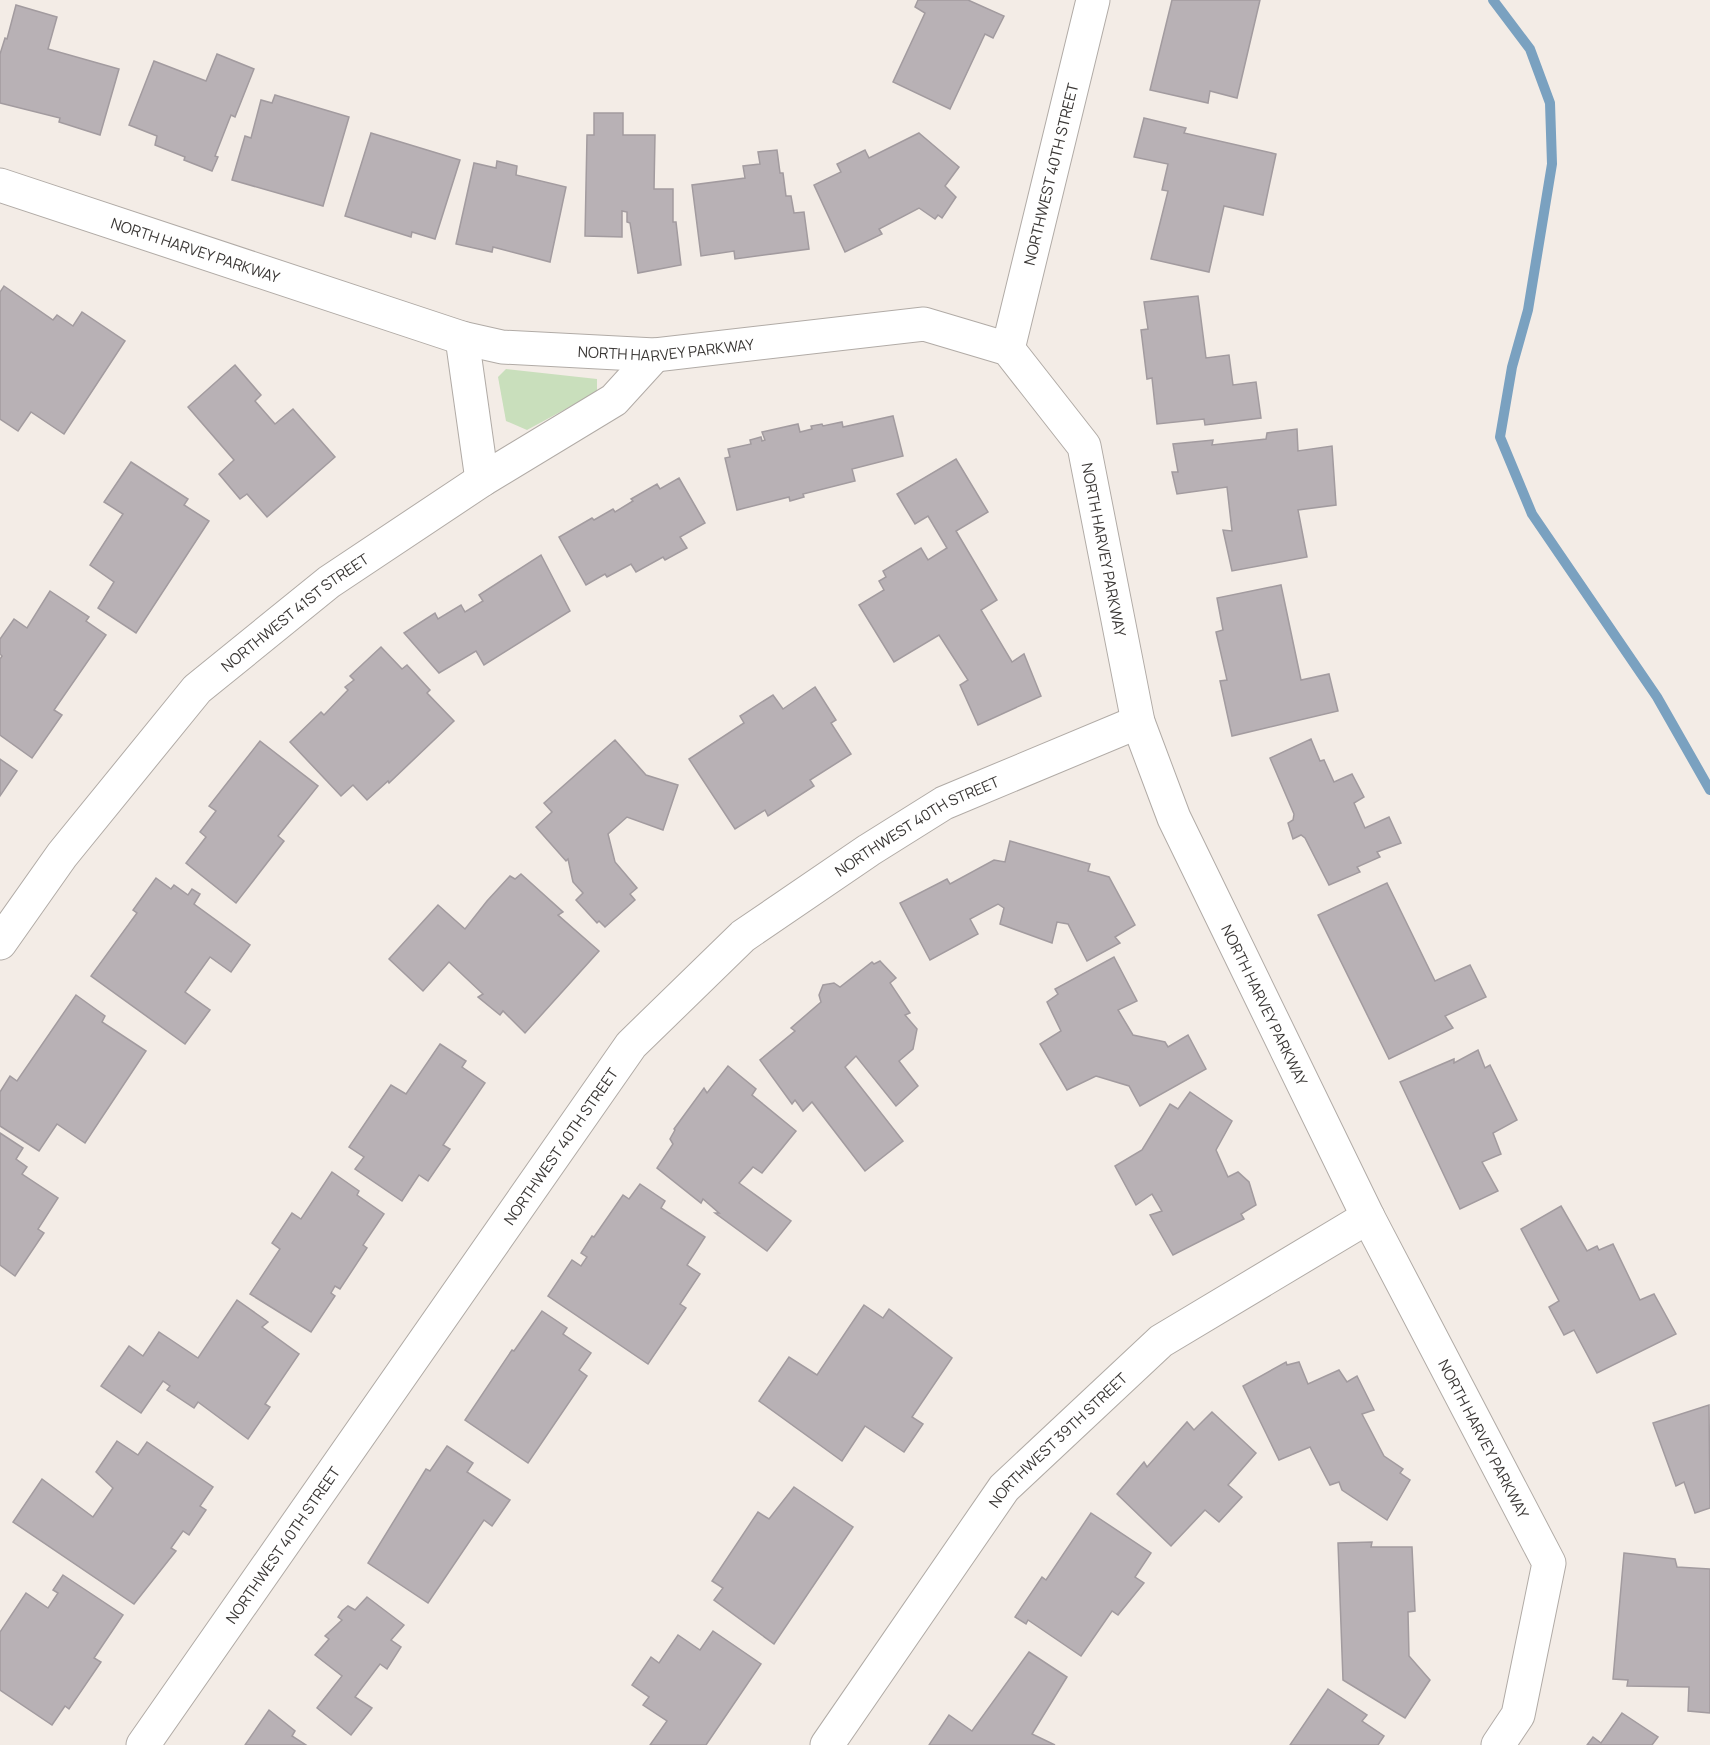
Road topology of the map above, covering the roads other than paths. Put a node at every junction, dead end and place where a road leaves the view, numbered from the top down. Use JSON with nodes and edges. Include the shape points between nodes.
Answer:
{"nodes":[{"id":1,"x":1093,"y":0,"type":"edge"},
{"id":2,"x":0,"y":185,"type":"edge"},
{"id":3,"x":462,"y":338,"type":"junction"},
{"id":4,"x":1008,"y":349,"type":"junction"},
{"id":5,"x":655,"y":355,"type":"junction"},
{"id":6,"x":482,"y":480,"type":"junction"},
{"id":7,"x":1138,"y":722,"type":"junction"},
{"id":8,"x":0,"y":943,"type":"edge"},
{"id":9,"x":1368,"y":1217,"type":"junction"},
{"id":10,"x":143,"y":1745,"type":"edge"},
{"id":11,"x":827,"y":1745,"type":"edge"},
{"id":12,"x":1498,"y":1745,"type":"edge"}],
"edges":[{"from":1,"to":4,"type":"street","name":"NORTHWEST 40TH STREET"},
{"from":2,"to":3,"type":"street","name":"NORTH HARVEY PARKWAY"},
{"from":3,"to":5,"type":"street","name":"NORTH HARVEY PARKWAY","via":[[502,347]]},
{"from":3,"to":6,"type":"street"},
{"from":4,"to":5,"type":"street","name":"NORTH HARVEY PARKWAY","via":[[924,324]]},
{"from":4,"to":7,"type":"street","name":"NORTH HARVEY PARKWAY","via":[[1084,446]]},
{"from":5,"to":6,"type":"street","name":"NORTHWEST 41ST STREET","via":[[614,400]]},
{"from":6,"to":8,"type":"street","name":"NORTHWEST 41ST STREET","via":[[329,582],[197,690],[62,855]]},
{"from":7,"to":9,"type":"street","name":"NORTH HARVEY PARKWAY","via":[[1174,818]]},
{"from":7,"to":10,"type":"street","name":"NORTHWEST 40TH STREET","via":[[944,803],[869,850],[743,936],[631,1045]]},
{"from":9,"to":11,"type":"street","name":"NORTHWEST 39TH STREET","via":[[1161,1341],[1004,1488]]},
{"from":9,"to":12,"type":"street","name":"NORTH HARVEY PARKWAY","via":[[1549,1563],[1518,1715]]}]}
